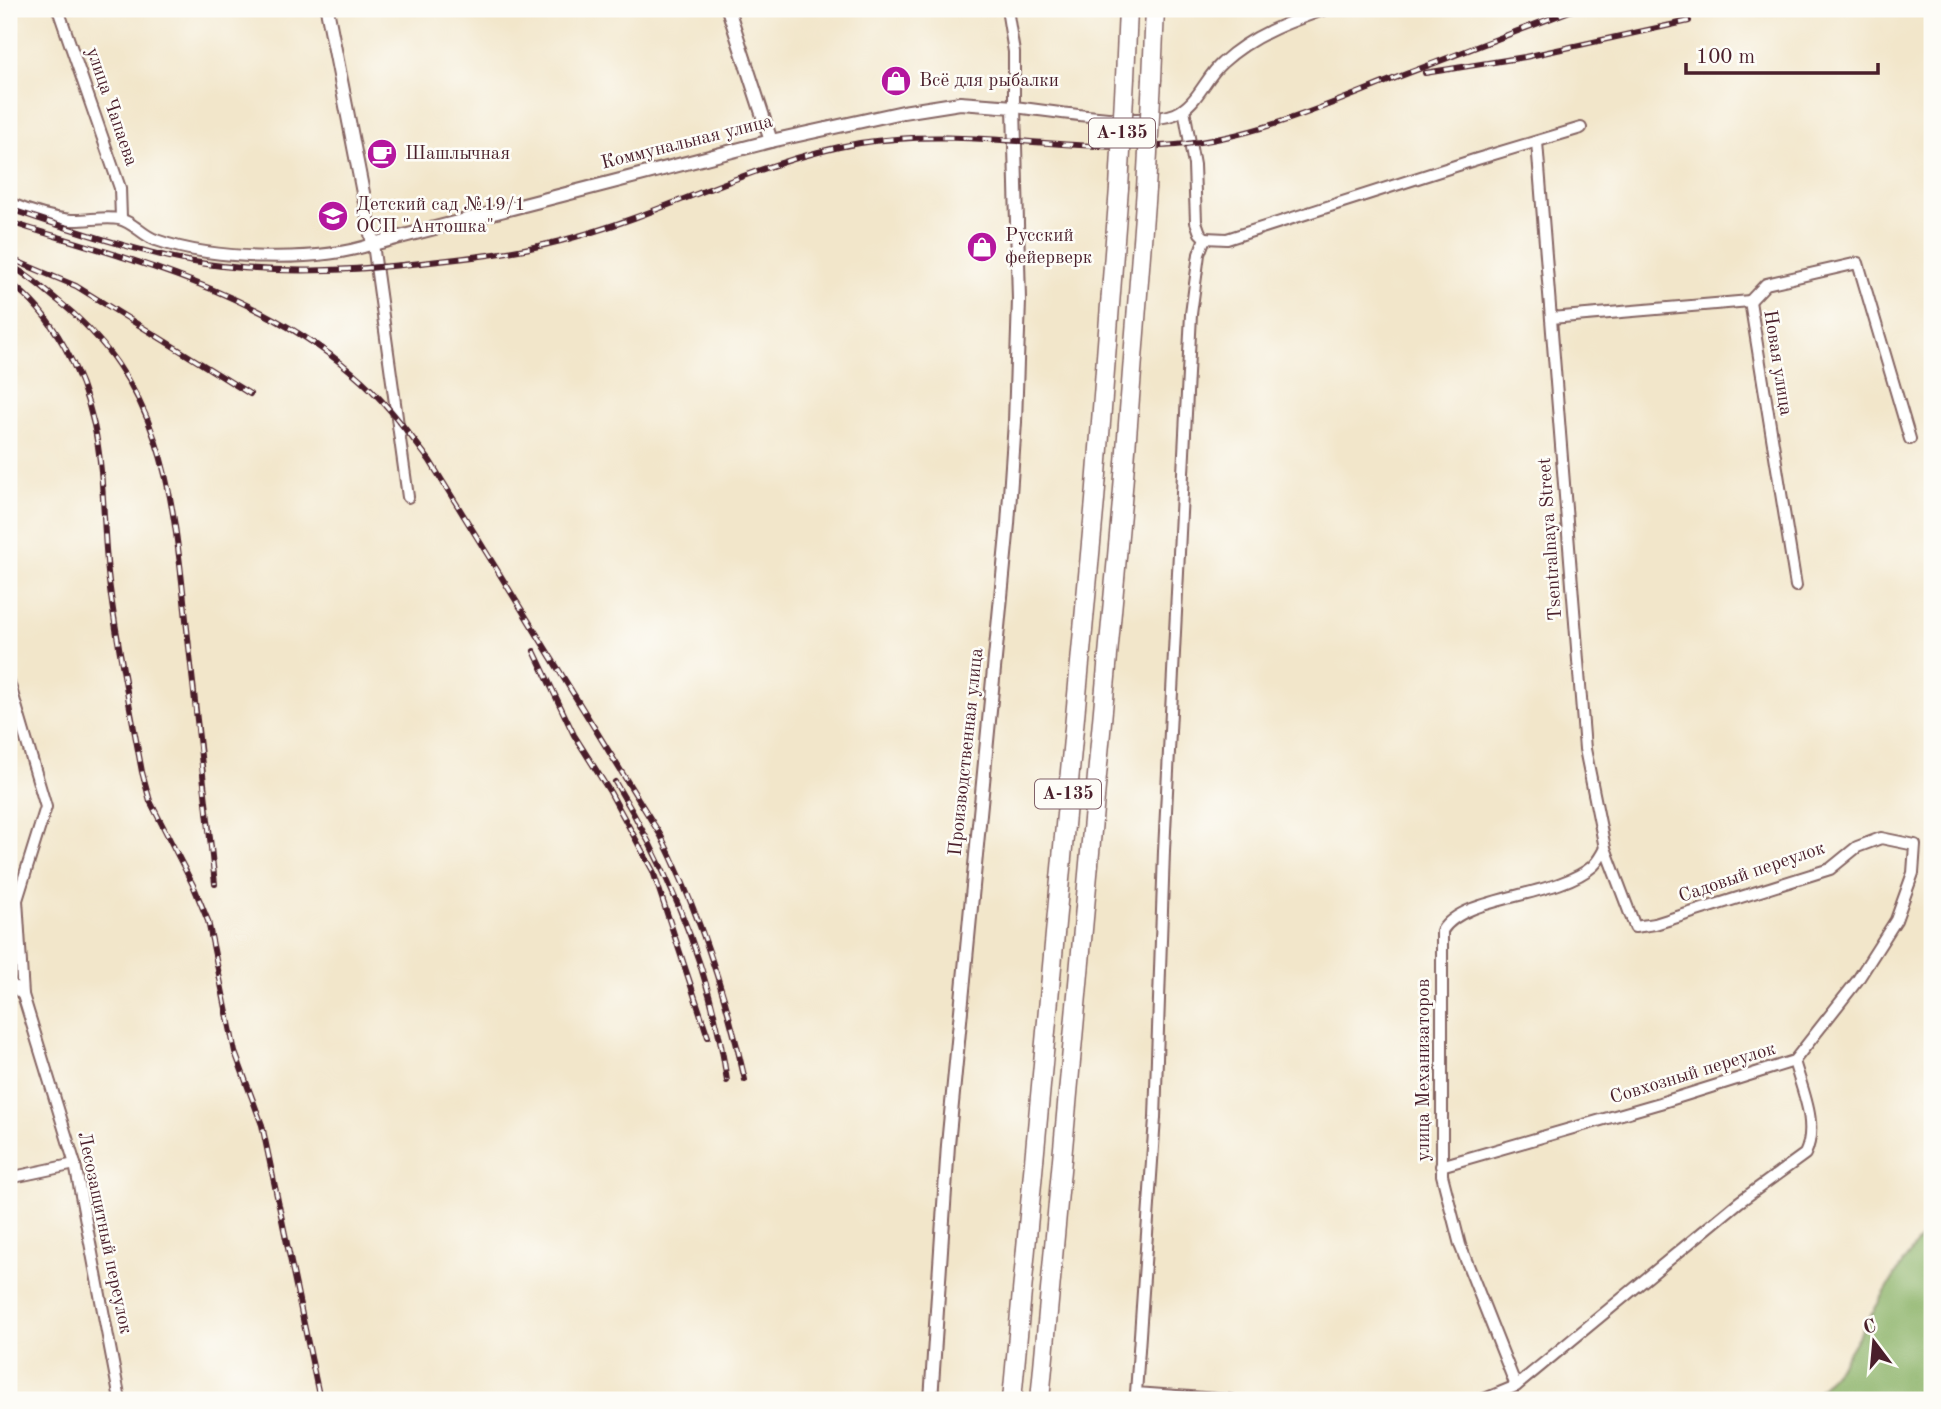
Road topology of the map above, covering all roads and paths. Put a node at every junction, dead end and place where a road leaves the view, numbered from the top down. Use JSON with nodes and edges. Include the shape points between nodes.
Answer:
{"nodes":[{"id":1,"x":58,"y":9,"type":"edge"},
{"id":2,"x":327,"y":9,"type":"edge"},
{"id":3,"x":727,"y":9,"type":"edge"},
{"id":4,"x":1007,"y":9,"type":"edge"},
{"id":5,"x":1128,"y":9,"type":"edge"},
{"id":6,"x":1155,"y":9,"type":"edge"},
{"id":7,"x":1326,"y":9,"type":"edge"},
{"id":8,"x":1014,"y":107,"type":"junction"},
{"id":9,"x":1184,"y":109,"type":"junction"},
{"id":10,"x":1581,"y":128,"type":"dead end"},
{"id":11,"x":771,"y":141,"type":"junction"},
{"id":12,"x":1537,"y":142,"type":"junction"},
{"id":13,"x":9,"y":203,"type":"edge"},
{"id":14,"x":121,"y":218,"type":"junction"},
{"id":15,"x":1205,"y":238,"type":"junction"},
{"id":16,"x":373,"y":244,"type":"junction"},
{"id":17,"x":1750,"y":301,"type":"junction"},
{"id":18,"x":1550,"y":318,"type":"junction"},
{"id":19,"x":1910,"y":439,"type":"dead end"},
{"id":20,"x":408,"y":497,"type":"dead end"},
{"id":21,"x":1796,"y":586,"type":"dead end"},
{"id":22,"x":9,"y":682,"type":"edge"},
{"id":23,"x":1915,"y":845,"type":"joint"},
{"id":24,"x":1605,"y":848,"type":"junction"},
{"id":25,"x":1635,"y":927,"type":"joint"},
{"id":26,"x":9,"y":982,"type":"edge"},
{"id":27,"x":23,"y":995,"type":"junction"},
{"id":28,"x":1794,"y":1061,"type":"junction"},
{"id":29,"x":75,"y":1164,"type":"junction"},
{"id":30,"x":1441,"y":1166,"type":"junction"},
{"id":31,"x":9,"y":1178,"type":"edge"},
{"id":32,"x":1516,"y":1387,"type":"junction"},
{"id":33,"x":120,"y":1400,"type":"edge"},
{"id":34,"x":931,"y":1400,"type":"edge"},
{"id":35,"x":1012,"y":1400,"type":"edge"},
{"id":36,"x":1040,"y":1400,"type":"edge"},
{"id":37,"x":1231,"y":1400,"type":"edge"},
{"id":38,"x":1482,"y":1400,"type":"edge"}],
"edges":[{"from":1,"to":14,"type":"street","name":"улица Чапаева","via":[[120,188]]},
{"from":2,"to":16,"type":"street"},
{"from":3,"to":11,"type":"street"},
{"from":4,"to":8,"type":"street","via":[[1014,52]]},
{"from":5,"to":35,"type":"highway","number":"А-135","bridge":true,"via":[[1095,500]]},
{"from":6,"to":36,"type":"highway","number":"А-135","bridge":true,"via":[[1122,502]]},
{"from":7,"to":9,"type":"street","via":[[1261,34],[1242,47],[1221,64]]},
{"from":8,"to":9,"type":"street","via":[[1160,118]]},
{"from":8,"to":11,"type":"street","name":"Коммунальная улица","via":[[982,103],[937,106]]},
{"from":8,"to":34,"type":"street","name":"Производственная улица","via":[[1019,300],[1015,422],[947,1145]]},
{"from":9,"to":15,"type":"street","via":[[1194,165],[1196,222]]},
{"from":10,"to":12,"type":"street"},
{"from":11,"to":16,"type":"street","name":"Коммунальная улица"},
{"from":12,"to":15,"type":"street","via":[[1227,239]]},
{"from":12,"to":18,"type":"street","name":"Tsentralnaya Street"},
{"from":13,"to":14,"type":"street","via":[[70,220]]},
{"from":14,"to":16,"type":"street","via":[[153,240],[209,251],[273,257],[351,252]]},
{"from":15,"to":37,"type":"street","via":[[1191,314],[1155,1118],[1136,1393]]},
{"from":16,"to":20,"type":"street"},
{"from":17,"to":18,"type":"street","name":"Новая улица"},
{"from":17,"to":19,"type":"street","via":[[1766,284],[1858,263]]},
{"from":17,"to":21,"type":"street","name":"Новая улица"},
{"from":18,"to":24,"type":"street","name":"Tsentralnaya Street","via":[[1585,749]]},
{"from":22,"to":27,"type":"street","name":"Лесозащитный переулок","via":[[46,807],[17,900]]},
{"from":23,"to":25,"type":"street","name":"Садовый переулок","via":[[1881,838],[1857,847],[1830,869]]},
{"from":23,"to":28,"type":"street","name":"Совхозный переулок","via":[[1913,873],[1896,920],[1857,981]]},
{"from":24,"to":25,"type":"street","name":"Tsentralnaya Street"},
{"from":24,"to":30,"type":"street","name":"улица Механизаторов","via":[[1594,865],[1577,876],[1467,911],[1448,920],[1442,930]]},
{"from":26,"to":27,"type":"street"},
{"from":27,"to":29,"type":"street","name":"Лесозащитный переулок"},
{"from":28,"to":30,"type":"street","name":"Совхозный переулок"},
{"from":28,"to":32,"type":"street","via":[[1811,1124],[1805,1154],[1739,1202]]},
{"from":29,"to":31,"type":"street"},
{"from":29,"to":33,"type":"street","name":"Лесозащитный переулок"},
{"from":30,"to":32,"type":"street","name":"улица Механизаторов","via":[[1460,1245]]},
{"from":32,"to":38,"type":"street"}]}
